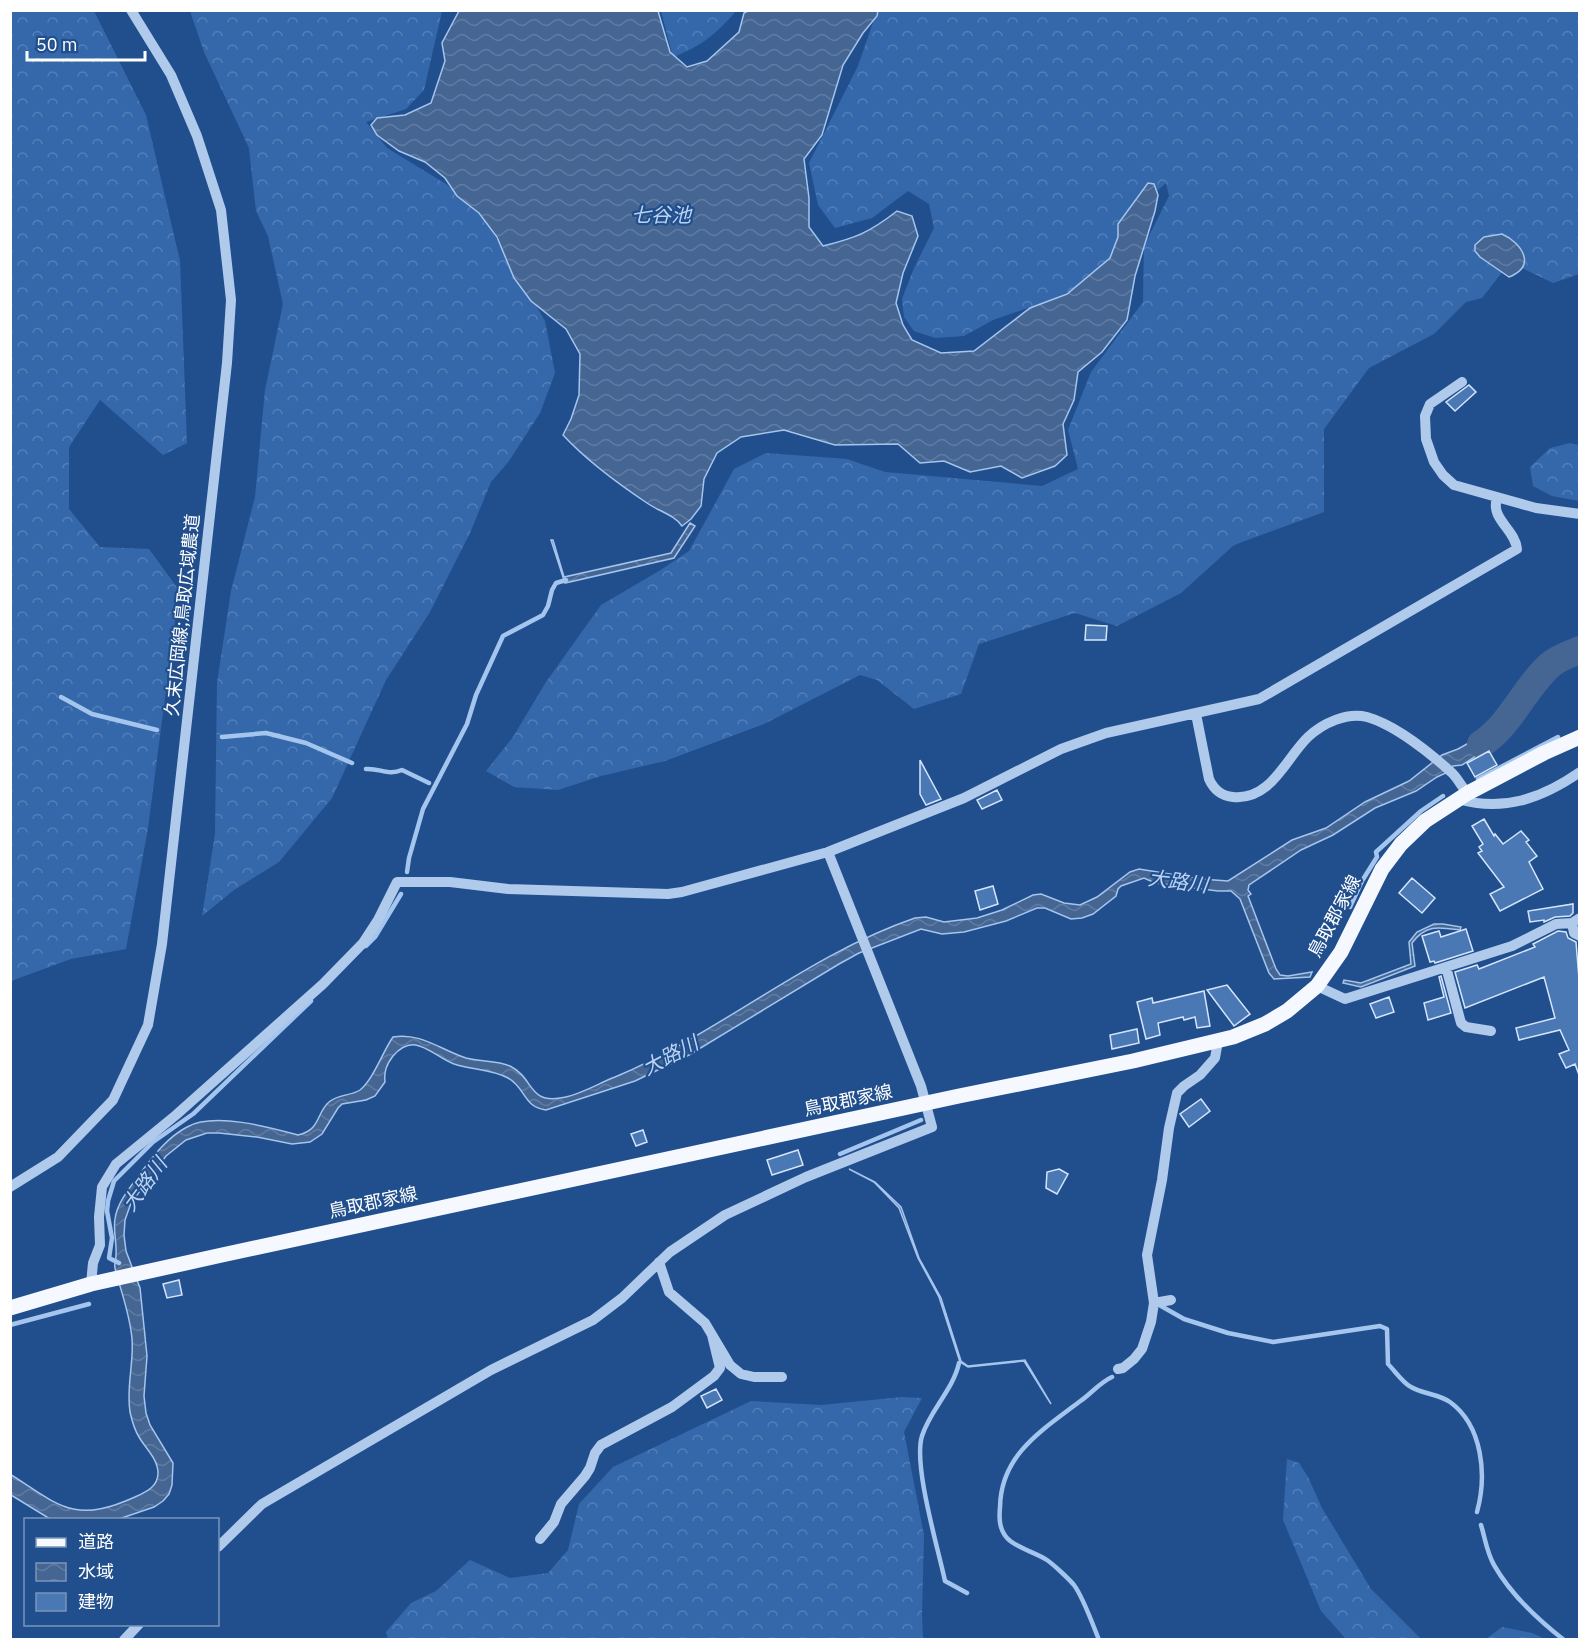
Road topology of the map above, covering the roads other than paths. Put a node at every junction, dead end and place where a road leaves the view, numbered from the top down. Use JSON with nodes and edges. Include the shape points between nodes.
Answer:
{"nodes":[{"id":1,"x":131,"y":10,"type":"edge"},
{"id":2,"x":1461,"y":382,"type":"dead end"},
{"id":3,"x":1497,"y":498,"type":"junction"},
{"id":4,"x":1580,"y":514,"type":"edge"},
{"id":5,"x":1196,"y":714,"type":"junction"},
{"id":6,"x":1580,"y":737,"type":"edge"},
{"id":7,"x":1580,"y":772,"type":"edge"},
{"id":8,"x":1463,"y":796,"type":"junction"},
{"id":9,"x":828,"y":852,"type":"junction"},
{"id":10,"x":1576,"y":921,"type":"edge"},
{"id":11,"x":1580,"y":936,"type":"edge"},
{"id":12,"x":1446,"y":967,"type":"junction"},
{"id":13,"x":1317,"y":986,"type":"junction"},
{"id":14,"x":1491,"y":1031,"type":"dead end"},
{"id":15,"x":1218,"y":1041,"type":"junction"},
{"id":16,"x":926,"y":1103,"type":"junction"},
{"id":17,"x":10,"y":1187,"type":"edge"},
{"id":18,"x":659,"y":1262,"type":"junction"},
{"id":19,"x":91,"y":1284,"type":"junction"},
{"id":20,"x":1171,"y":1300,"type":"dead end"},
{"id":21,"x":1154,"y":1303,"type":"junction"},
{"id":22,"x":10,"y":1308,"type":"edge"},
{"id":23,"x":712,"y":1335,"type":"junction"},
{"id":24,"x":1118,"y":1369,"type":"dead end"},
{"id":25,"x":782,"y":1377,"type":"dead end"},
{"id":26,"x":540,"y":1539,"type":"dead end"},
{"id":27,"x":219,"y":1545,"type":"edge"},
{"id":28,"x":137,"y":1626,"type":"edge"},
{"id":29,"x":124,"y":1640,"type":"edge"}],
"edges":[{"from":1,"to":17,"type":"street","name":"久末広岡線;鳥取広域農道","via":[[171,75],[197,136],[221,210],[231,300],[227,363],[162,944],[148,1025],[112,1100],[58,1157]]},
{"from":2,"to":3,"type":"street","via":[[1430,404],[1425,416],[1426,439],[1434,462],[1454,485]]},
{"from":3,"to":4,"type":"street"},
{"from":3,"to":5,"type":"street","via":[[1497,514],[1517,546],[1511,555],[1259,699]]},
{"from":5,"to":8,"type":"street","via":[[1209,779],[1225,796],[1237,798],[1259,791],[1283,770],[1307,738],[1342,718],[1356,717],[1367,717],[1432,755],[1454,775]]},
{"from":5,"to":9,"type":"street","via":[[1106,733],[1061,749],[964,798]]},
{"from":6,"to":8,"type":"main road","name":"鳥取郡家線"},
{"from":7,"to":8,"type":"street","via":[[1528,800],[1478,805]]},
{"from":8,"to":13,"type":"main road","name":"鳥取郡家線","via":[[1425,821],[1401,844],[1382,869],[1341,952]]},
{"from":9,"to":16,"type":"street"},
{"from":9,"to":19,"type":"street","via":[[668,894],[397,882],[363,943],[323,984],[116,1164],[102,1187],[100,1245]]},
{"from":10,"to":11,"type":"street","via":[[1574,933]]},
{"from":10,"to":12,"type":"street","via":[[1556,924],[1512,945]]},
{"from":12,"to":13,"type":"street","via":[[1346,999]]},
{"from":12,"to":14,"type":"street","via":[[1461,1023]]},
{"from":13,"to":15,"type":"main road","name":"鳥取郡家線","via":[[1265,1024]]},
{"from":15,"to":16,"type":"main road","name":"鳥取郡家線"},
{"from":15,"to":21,"type":"street","via":[[1215,1058],[1177,1093],[1147,1255]]},
{"from":16,"to":18,"type":"street","via":[[932,1126],[806,1177],[730,1213]]},
{"from":16,"to":19,"type":"main road","name":"鳥取郡家線"},
{"from":18,"to":23,"type":"street","via":[[669,1292],[705,1323]]},
{"from":18,"to":27,"type":"street","via":[[593,1320],[491,1370],[262,1504]]},
{"from":19,"to":22,"type":"main road","name":"鳥取郡家線"},
{"from":20,"to":21,"type":"street"},
{"from":21,"to":24,"type":"street","via":[[1142,1349]]},
{"from":23,"to":25,"type":"street","via":[[730,1365],[741,1374]]},
{"from":23,"to":26,"type":"street","via":[[720,1368],[714,1376],[662,1413],[601,1445],[591,1468],[561,1504],[554,1522]]},
{"from":28,"to":29,"type":"street"}]}
